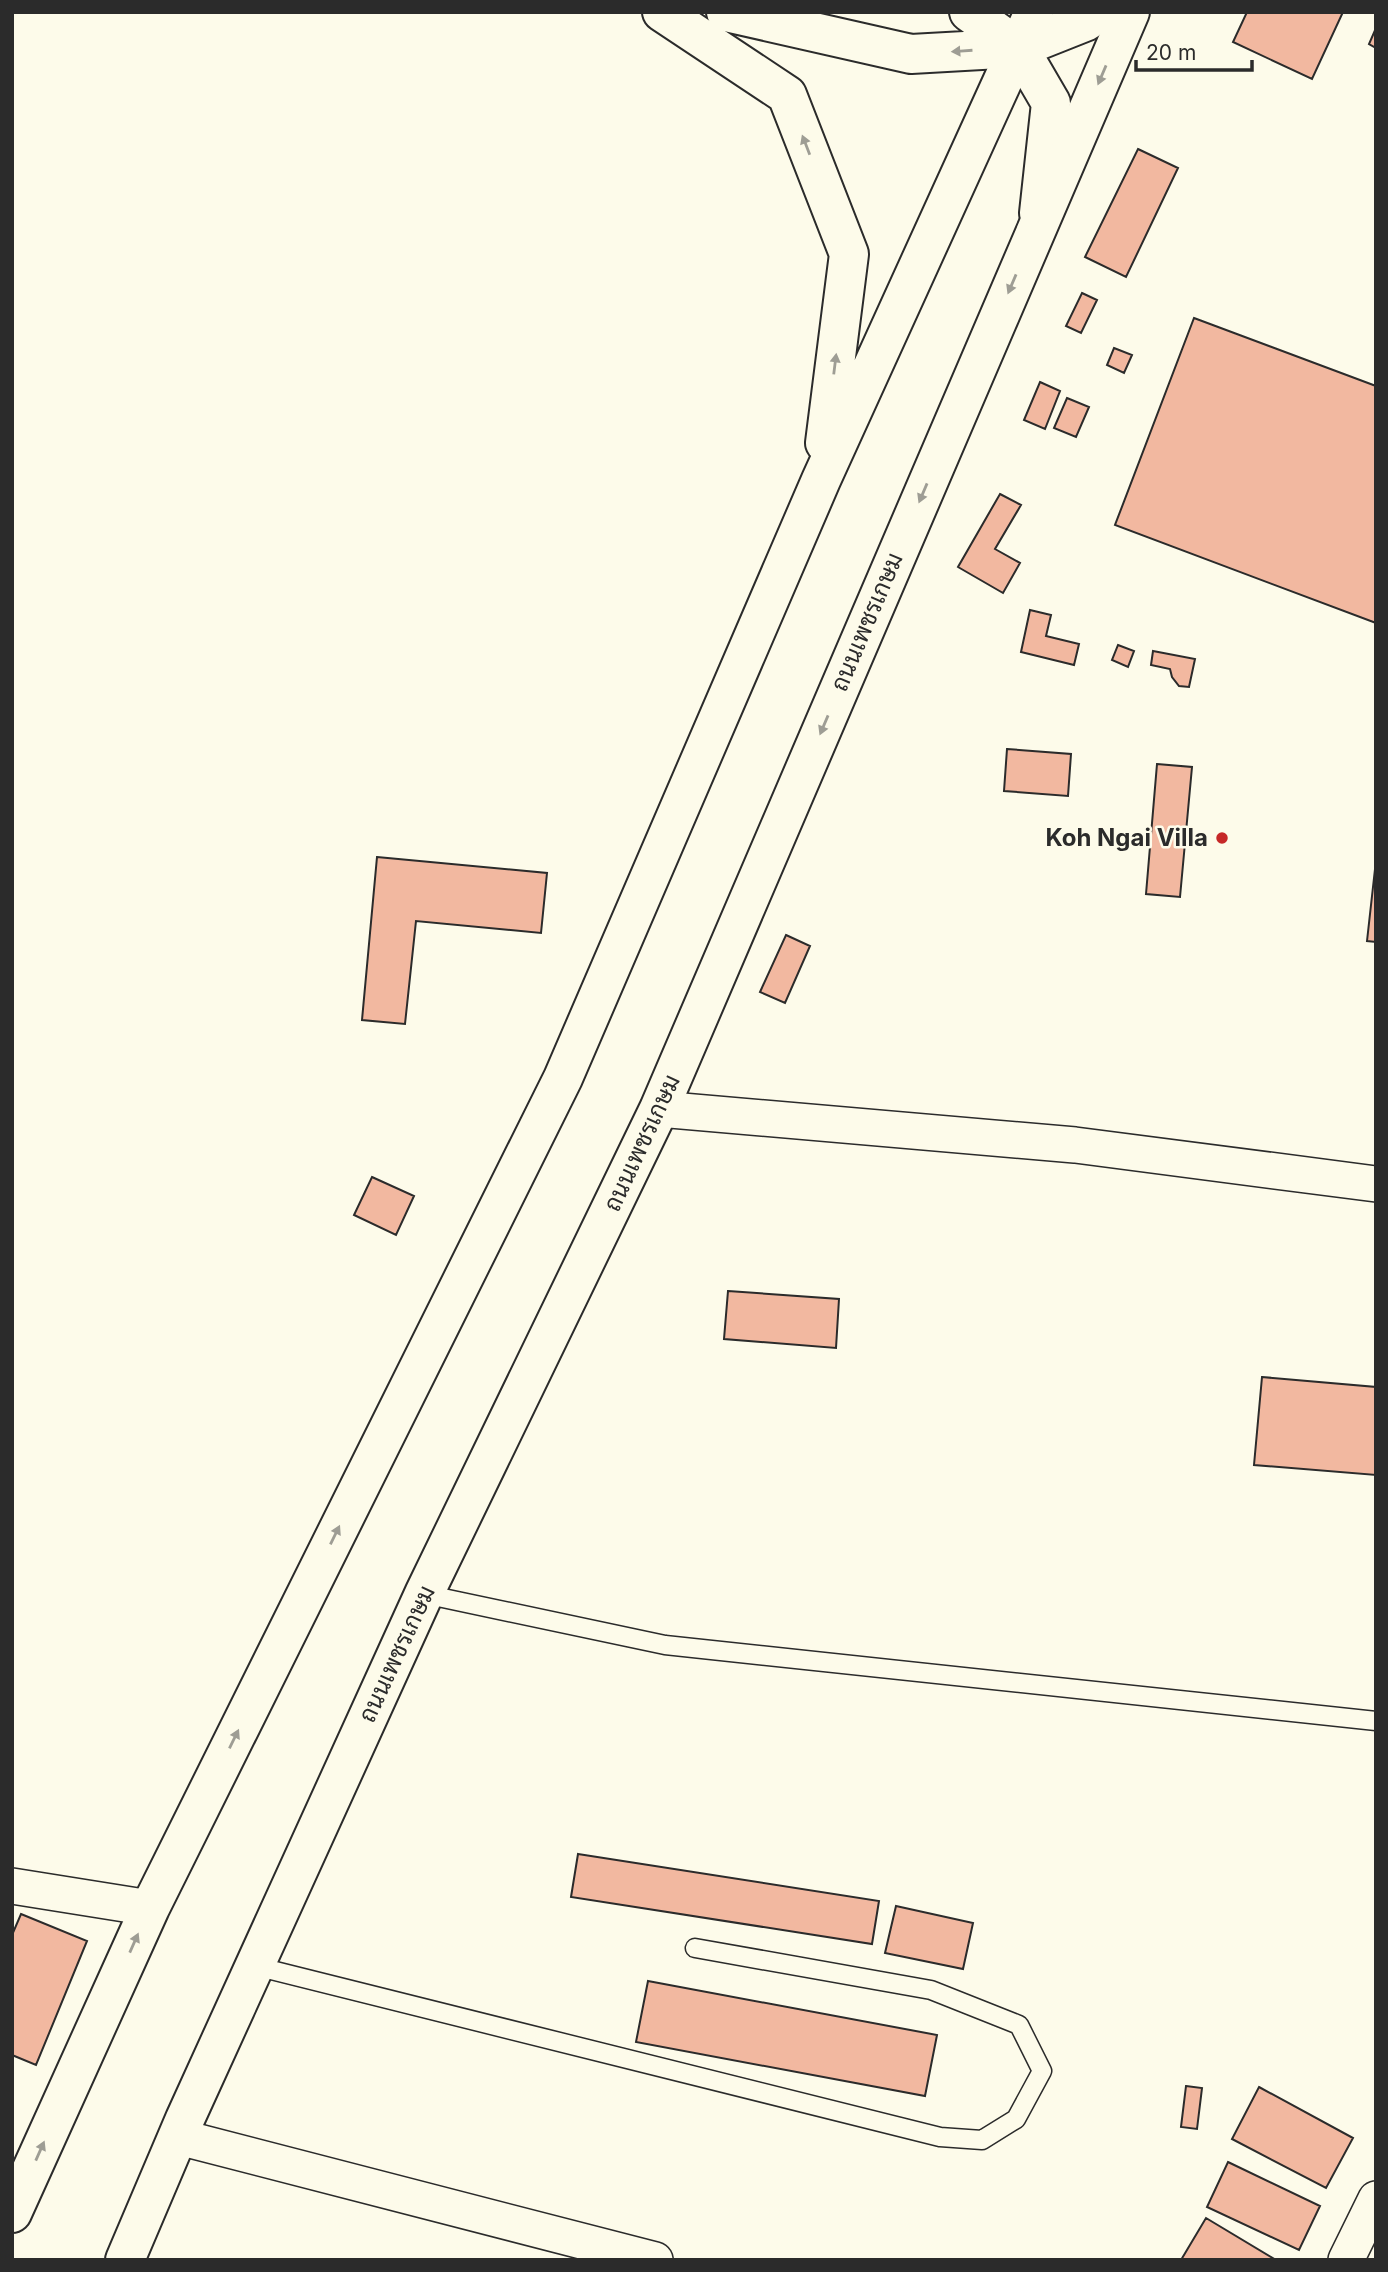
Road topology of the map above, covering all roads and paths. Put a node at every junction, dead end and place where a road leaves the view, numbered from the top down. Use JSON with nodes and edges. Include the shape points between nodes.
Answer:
{"nodes":[{"id":1,"x":662,"y":12,"type":"edge"},
{"id":2,"x":726,"y":12,"type":"edge"},
{"id":3,"x":969,"y":12,"type":"edge"},
{"id":4,"x":1034,"y":12,"type":"edge"},
{"id":5,"x":1095,"y":12,"type":"edge"},
{"id":6,"x":1130,"y":12,"type":"edge"},
{"id":7,"x":1019,"y":48,"type":"junction"},
{"id":8,"x":1038,"y":224,"type":"junction"},
{"id":9,"x":821,"y":480,"type":"junction"},
{"id":10,"x":659,"y":1110,"type":"junction"},
{"id":11,"x":1376,"y":1184,"type":"edge"},
{"id":12,"x":424,"y":1594,"type":"junction"},
{"id":13,"x":1376,"y":1721,"type":"edge"},
{"id":14,"x":12,"y":1886,"type":"edge"},
{"id":15,"x":150,"y":1908,"type":"junction"},
{"id":16,"x":695,"y":1948,"type":"dead end"},
{"id":17,"x":254,"y":1966,"type":"junction"},
{"id":18,"x":179,"y":2137,"type":"junction"},
{"id":19,"x":1376,"y":2199,"type":"edge"},
{"id":20,"x":12,"y":2213,"type":"edge"},
{"id":21,"x":125,"y":2260,"type":"edge"},
{"id":22,"x":655,"y":2260,"type":"edge"},
{"id":23,"x":1346,"y":2260,"type":"edge"}],
"edges":[{"from":9,"to":1,"type":"main road","one_way":true,"via":[[849,254],[787,95]]},
{"from":7,"to":2,"type":"main road","one_way":true,"via":[[911,54]]},
{"from":3,"to":7,"type":"main road"},
{"from":4,"to":7,"type":"main road"},
{"from":5,"to":7,"type":"main road","via":[[1087,21]]},
{"from":6,"to":8,"type":"main road","name":"ถนนเพชรเกษม","one_way":true},
{"from":7,"to":8,"type":"main road","via":[[1051,103]]},
{"from":7,"to":9,"type":"main road"},
{"from":8,"to":10,"type":"main road","name":"ถนนเพชรเกษม","one_way":true},
{"from":15,"to":9,"type":"main road","one_way":true,"via":[[563,1078]]},
{"from":10,"to":11,"type":"street","via":[[1075,1145]]},
{"from":10,"to":12,"type":"main road","name":"ถนนเพชรเกษม"},
{"from":12,"to":13,"type":"lane","via":[[665,1645]]},
{"from":12,"to":17,"type":"main road","name":"ถนนเพชรเกษม"},
{"from":14,"to":15,"type":"street"},
{"from":20,"to":15,"type":"main road","one_way":true},
{"from":16,"to":17,"type":"lane","via":[[931,1990],[1019,2025],[1042,2071],[1016,2119],[982,2140],[940,2137]]},
{"from":17,"to":18,"type":"main road","name":"ถนนเพชรเกษม"},
{"from":18,"to":21,"type":"main road","name":"ถนนเพชรเกษม"},
{"from":18,"to":22,"type":"street"},
{"from":19,"to":23,"type":"street"}]}
